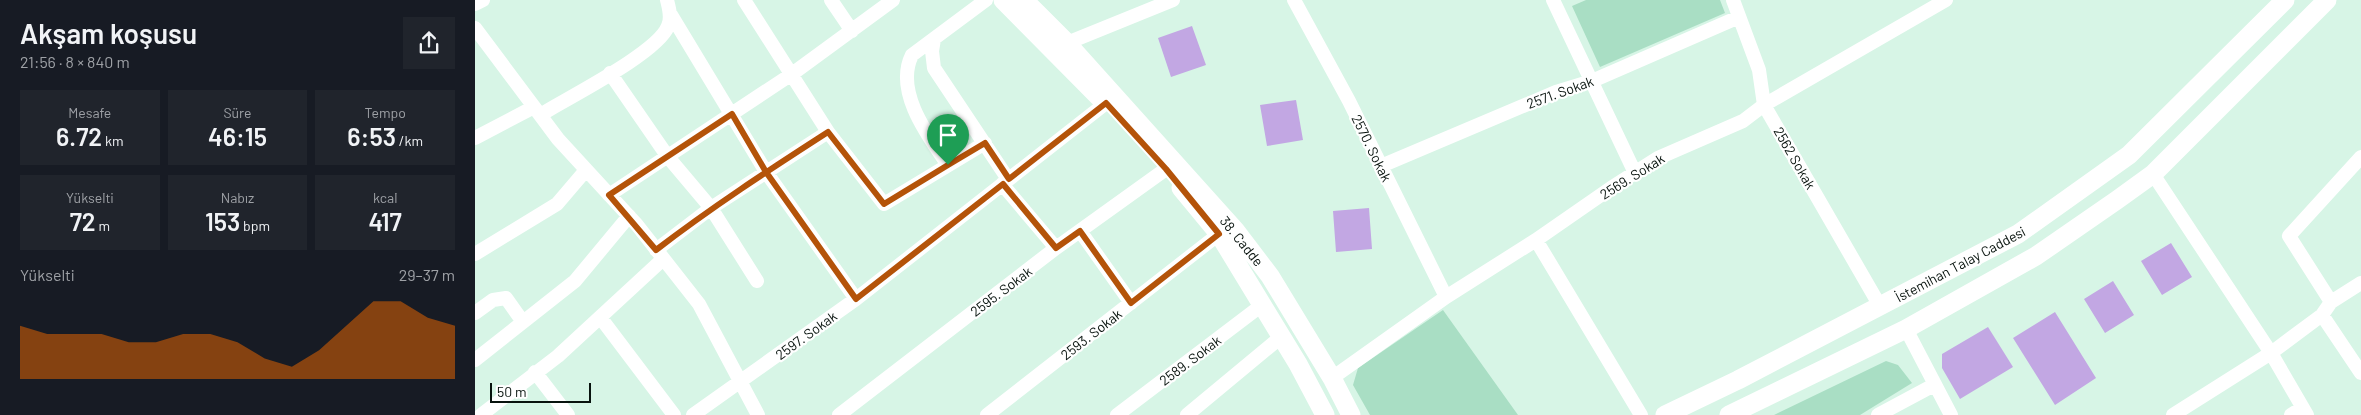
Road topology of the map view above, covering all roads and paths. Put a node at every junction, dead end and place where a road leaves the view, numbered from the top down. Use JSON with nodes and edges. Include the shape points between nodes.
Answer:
{"nodes":[{"id":1,"x":483,"y":0,"type":"edge"},
{"id":2,"x":744,"y":0,"type":"edge"},
{"id":3,"x":831,"y":0,"type":"edge"},
{"id":4,"x":893,"y":0,"type":"edge"},
{"id":5,"x":986,"y":0,"type":"edge"},
{"id":6,"x":1003,"y":0,"type":"edge"},
{"id":7,"x":1024,"y":0,"type":"edge"},
{"id":8,"x":1173,"y":0,"type":"edge"},
{"id":9,"x":1294,"y":0,"type":"edge"},
{"id":10,"x":1554,"y":0,"type":"edge"},
{"id":11,"x":1733,"y":0,"type":"edge"},
{"id":12,"x":1946,"y":0,"type":"edge"},
{"id":13,"x":2285,"y":0,"type":"edge"},
{"id":14,"x":2327,"y":0,"type":"edge"},
{"id":15,"x":475,"y":4,"type":"edge"},
{"id":16,"x":668,"y":7,"type":"edge"},
{"id":17,"x":1739,"y":17,"type":"junction"},
{"id":18,"x":475,"y":28,"type":"edge"},
{"id":19,"x":852,"y":31,"type":"junction"},
{"id":20,"x":933,"y":39,"type":"junction"},
{"id":21,"x":1067,"y":43,"type":"junction"},
{"id":22,"x":610,"y":73,"type":"junction"},
{"id":23,"x":792,"y":74,"type":"junction"},
{"id":24,"x":1592,"y":81,"type":"junction"},
{"id":25,"x":1106,"y":103,"type":"junction"},
{"id":26,"x":1764,"y":104,"type":"junction"},
{"id":27,"x":537,"y":111,"type":"junction"},
{"id":28,"x":732,"y":114,"type":"junction"},
{"id":29,"x":828,"y":132,"type":"junction"},
{"id":30,"x":475,"y":138,"type":"edge"},
{"id":31,"x":985,"y":143,"type":"junction"},
{"id":32,"x":2361,"y":156,"type":"edge"},
{"id":33,"x":668,"y":157,"type":"junction"},
{"id":34,"x":948,"y":165,"type":"junction"},
{"id":35,"x":1381,"y":166,"type":"junction"},
{"id":36,"x":1166,"y":169,"type":"junction"},
{"id":37,"x":586,"y":170,"type":"junction"},
{"id":38,"x":766,"y":172,"type":"junction"},
{"id":39,"x":1635,"y":173,"type":"junction"},
{"id":40,"x":2153,"y":174,"type":"junction"},
{"id":41,"x":1005,"y":181,"type":"junction"},
{"id":42,"x":609,"y":195,"type":"junction"},
{"id":43,"x":711,"y":208,"type":"junction"},
{"id":44,"x":629,"y":216,"type":"junction"},
{"id":45,"x":1080,"y":231,"type":"junction"},
{"id":46,"x":1219,"y":234,"type":"junction"},
{"id":47,"x":1536,"y":240,"type":"junction"},
{"id":48,"x":1056,"y":248,"type":"junction"},
{"id":49,"x":475,"y":254,"type":"edge"},
{"id":50,"x":660,"y":254,"type":"junction"},
{"id":51,"x":757,"y":281,"type":"dead end"},
{"id":52,"x":2361,"y":283,"type":"edge"},
{"id":53,"x":1447,"y":297,"type":"junction"},
{"id":54,"x":856,"y":299,"type":"junction"},
{"id":55,"x":2331,"y":302,"type":"junction"},
{"id":56,"x":1131,"y":303,"type":"junction"},
{"id":57,"x":1262,"y":305,"type":"junction"},
{"id":58,"x":1881,"y":306,"type":"junction"},
{"id":59,"x":475,"y":312,"type":"edge"},
{"id":60,"x":2322,"y":315,"type":"junction"},
{"id":61,"x":600,"y":317,"type":"junction"},
{"id":62,"x":523,"y":322,"type":"junction"},
{"id":63,"x":1906,"y":329,"type":"junction"},
{"id":64,"x":1281,"y":337,"type":"junction"},
{"id":65,"x":2271,"y":353,"type":"junction"},
{"id":66,"x":475,"y":360,"type":"edge"},
{"id":67,"x":535,"y":372,"type":"junction"},
{"id":68,"x":2361,"y":373,"type":"edge"},
{"id":69,"x":1332,"y":378,"type":"junction"},
{"id":70,"x":741,"y":381,"type":"junction"},
{"id":71,"x":1934,"y":385,"type":"junction"},
{"id":72,"x":2300,"y":413,"type":"edge"},
{"id":73,"x":481,"y":415,"type":"edge"},
{"id":74,"x":568,"y":415,"type":"edge"},
{"id":75,"x":674,"y":415,"type":"edge"},
{"id":76,"x":693,"y":415,"type":"edge"},
{"id":77,"x":758,"y":415,"type":"edge"},
{"id":78,"x":839,"y":415,"type":"edge"},
{"id":79,"x":987,"y":415,"type":"edge"},
{"id":80,"x":1117,"y":415,"type":"edge"},
{"id":81,"x":1187,"y":415,"type":"edge"},
{"id":82,"x":1325,"y":415,"type":"edge"},
{"id":83,"x":1351,"y":415,"type":"edge"},
{"id":84,"x":1641,"y":415,"type":"edge"},
{"id":85,"x":1665,"y":415,"type":"edge"},
{"id":86,"x":1729,"y":415,"type":"edge"},
{"id":87,"x":1878,"y":415,"type":"edge"},
{"id":88,"x":1951,"y":415,"type":"edge"},
{"id":89,"x":2173,"y":415,"type":"edge"}],
"edges":[{"from":1,"to":15,"type":"street"},
{"from":2,"to":23,"type":"street"},
{"from":3,"to":19,"type":"street"},
{"from":4,"to":19,"type":"street"},
{"from":5,"to":20,"type":"street"},
{"from":6,"to":25,"type":"street","name":"38. Cadde"},
{"from":7,"to":21,"type":"street","name":"38. Cadde"},
{"from":8,"to":21,"type":"street"},
{"from":9,"to":35,"type":"street","name":"2570. Sokak"},
{"from":10,"to":24,"type":"street"},
{"from":11,"to":17,"type":"street","name":"2562 Sokak"},
{"from":12,"to":26,"type":"street","name":"2569. Sokak"},
{"from":13,"to":58,"type":"street","name":"İstemihan Talay Caddesi","via":[[2129,155],[2018,234]]},
{"from":14,"to":40,"type":"street","name":"İstemihan Talay Caddesi"},
{"from":16,"to":22,"type":"street","via":[[669,26],[661,38]]},
{"from":16,"to":28,"type":"street"},
{"from":17,"to":24,"type":"street","name":"2571. Sokak"},
{"from":17,"to":26,"type":"street","name":"2562 Sokak","via":[[1759,70]]},
{"from":18,"to":27,"type":"street"},
{"from":19,"to":23,"type":"street"},
{"from":20,"to":31,"type":"street","via":[[934,68]]},
{"from":20,"to":34,"type":"street","via":[[912,54],[907,65],[907,78],[912,102]]},
{"from":21,"to":69,"type":"street","name":"38. Cadde","via":[[1235,230],[1270,276]]},
{"from":22,"to":27,"type":"street"},
{"from":22,"to":33,"type":"street"},
{"from":23,"to":28,"type":"street"},
{"from":23,"to":29,"type":"street"},
{"from":24,"to":35,"type":"street","name":"2571. Sokak","via":[[1556,92]]},
{"from":24,"to":39,"type":"street"},
{"from":25,"to":36,"type":"street","name":"38. Cadde"},
{"from":25,"to":41,"type":"street","name":"2597. Sokak"},
{"from":26,"to":39,"type":"street","name":"2569. Sokak","via":[[1743,120],[1658,158]]},
{"from":26,"to":58,"type":"street","name":"2562 Sokak"},
{"from":27,"to":30,"type":"street"},
{"from":27,"to":37,"type":"street"},
{"from":28,"to":33,"type":"street"},
{"from":28,"to":38,"type":"street"},
{"from":29,"to":34,"type":"street","via":[[884,204]]},
{"from":29,"to":38,"type":"street"},
{"from":31,"to":34,"type":"street"},
{"from":31,"to":41,"type":"street"},
{"from":32,"to":55,"type":"street","via":[[2289,236]]},
{"from":33,"to":42,"type":"street"},
{"from":33,"to":43,"type":"street"},
{"from":35,"to":53,"type":"street","name":"2570. Sokak"},
{"from":36,"to":45,"type":"street","name":"2595. Sokak"},
{"from":36,"to":46,"type":"street","name":"38. Cadde"},
{"from":37,"to":42,"type":"street"},
{"from":37,"to":49,"type":"street","via":[[557,204]]},
{"from":38,"to":43,"type":"street"},
{"from":38,"to":54,"type":"street"},
{"from":39,"to":47,"type":"street","name":"2569. Sokak"},
{"from":40,"to":63,"type":"street","name":"İstemihan Talay Caddesi","via":[[2036,256]]},
{"from":40,"to":65,"type":"street"},
{"from":41,"to":48,"type":"street"},
{"from":41,"to":54,"type":"street","name":"2597. Sokak"},
{"from":42,"to":44,"type":"street"},
{"from":43,"to":50,"type":"street"},
{"from":43,"to":51,"type":"street"},
{"from":44,"to":50,"type":"street"},
{"from":44,"to":62,"type":"street","via":[[575,281]]},
{"from":45,"to":48,"type":"street","name":"2595. Sokak"},
{"from":45,"to":56,"type":"street"},
{"from":46,"to":56,"type":"street","name":"2593. Sokak"},
{"from":46,"to":57,"type":"street","name":"38. Cadde"},
{"from":47,"to":53,"type":"street","name":"2569. Sokak"},
{"from":47,"to":84,"type":"street"},
{"from":48,"to":78,"type":"street","name":"2595. Sokak"},
{"from":50,"to":61,"type":"street"},
{"from":50,"to":70,"type":"street","via":[[699,304]]},
{"from":52,"to":55,"type":"street"},
{"from":53,"to":69,"type":"street","name":"2569. Sokak"},
{"from":54,"to":70,"type":"street","name":"2597. Sokak"},
{"from":55,"to":60,"type":"street"},
{"from":56,"to":79,"type":"street","name":"2593. Sokak"},
{"from":57,"to":64,"type":"street","name":"38. Cadde"},
{"from":57,"to":80,"type":"street","name":"2589. Sokak"},
{"from":58,"to":85,"type":"street","name":"İstemihan Talay Caddesi"},
{"from":59,"to":62,"type":"street","via":[[493,300],[506,298]]},
{"from":60,"to":65,"type":"street"},
{"from":60,"to":68,"type":"street"},
{"from":61,"to":67,"type":"street","via":[[558,356]]},
{"from":61,"to":75,"type":"street"},
{"from":62,"to":66,"type":"street"},
{"from":63,"to":71,"type":"street"},
{"from":63,"to":86,"type":"street","name":"İstemihan Talay Caddesi"},
{"from":64,"to":81,"type":"street"},
{"from":64,"to":82,"type":"street","name":"38. Cadde"},
{"from":65,"to":72,"type":"street"},
{"from":65,"to":89,"type":"street"},
{"from":67,"to":73,"type":"street"},
{"from":67,"to":74,"type":"street"},
{"from":69,"to":83,"type":"street","name":"38. Cadde"},
{"from":70,"to":76,"type":"street","name":"2597. Sokak"},
{"from":70,"to":77,"type":"street"},
{"from":71,"to":87,"type":"street"},
{"from":71,"to":88,"type":"street"}]}
